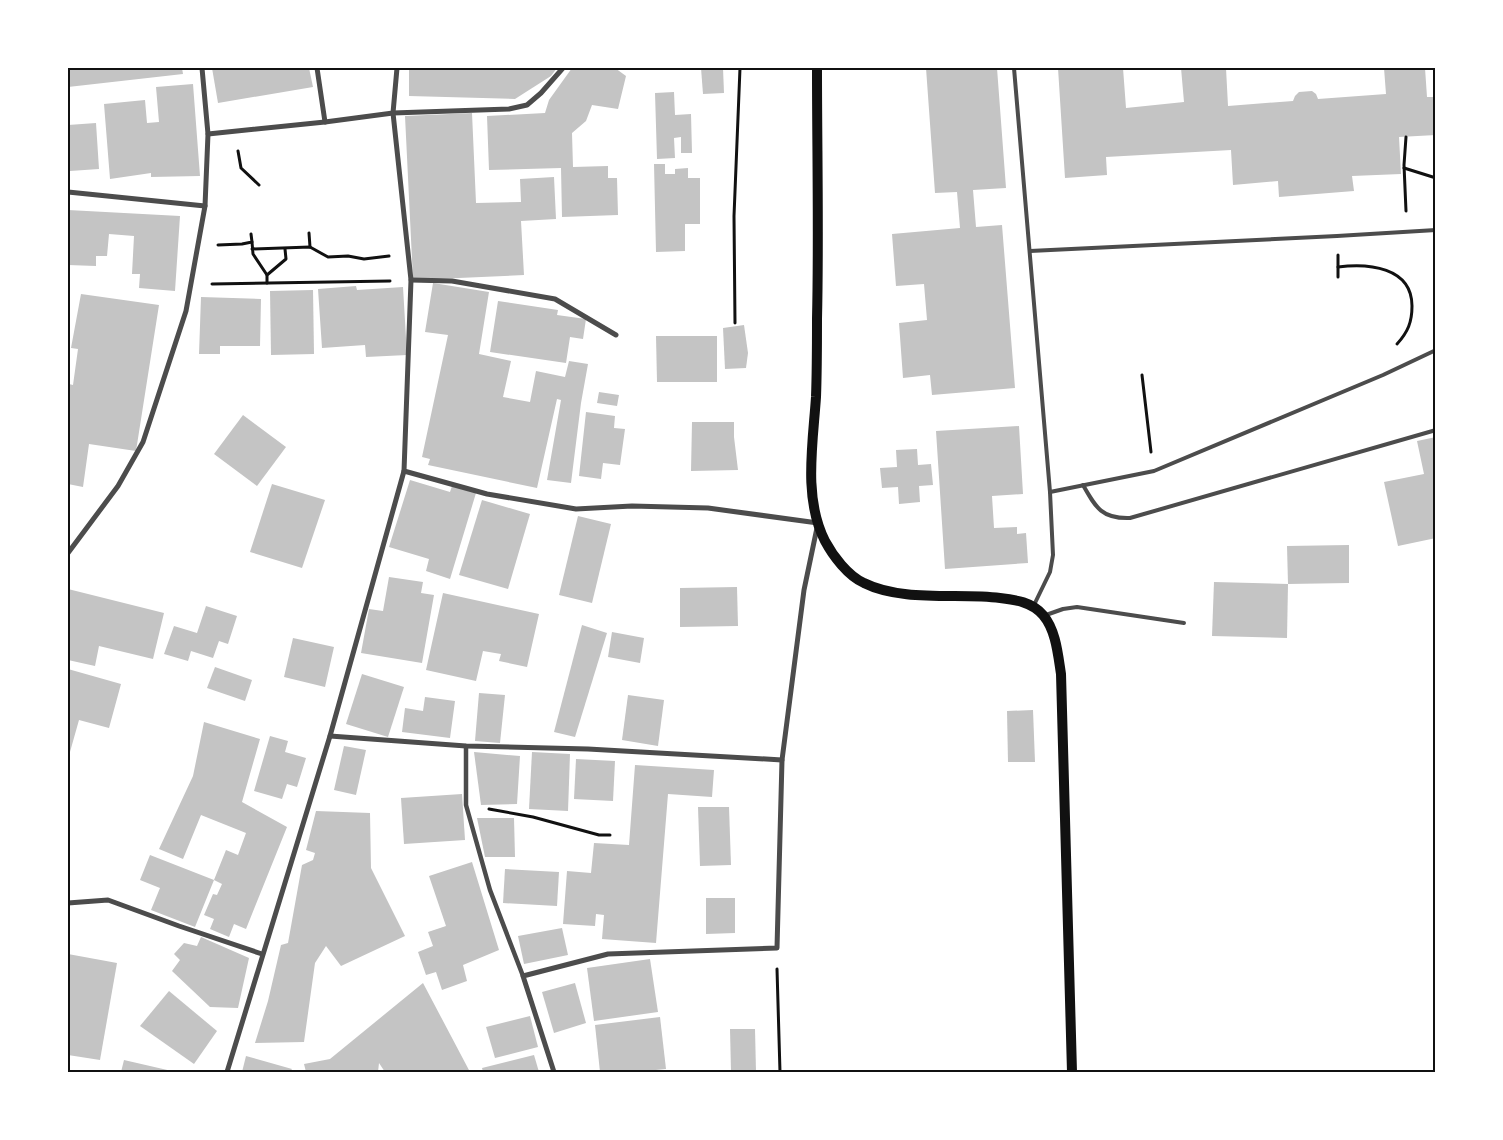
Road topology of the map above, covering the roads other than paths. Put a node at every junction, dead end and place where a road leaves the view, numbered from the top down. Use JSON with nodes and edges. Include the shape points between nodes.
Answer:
{"nodes":[{"id":1,"x":202,"y":68,"type":"edge"},
{"id":2,"x":317,"y":68,"type":"edge"},
{"id":3,"x":397,"y":68,"type":"edge"},
{"id":4,"x":563,"y":68,"type":"edge"},
{"id":5,"x":817,"y":68,"type":"edge"},
{"id":6,"x":1014,"y":68,"type":"edge"},
{"id":7,"x":393,"y":113,"type":"junction"},
{"id":8,"x":325,"y":122,"type":"junction"},
{"id":9,"x":208,"y":134,"type":"junction"},
{"id":10,"x":68,"y":192,"type":"edge"},
{"id":11,"x":205,"y":206,"type":"junction"},
{"id":12,"x":1436,"y":230,"type":"edge"},
{"id":13,"x":1030,"y":251,"type":"junction"},
{"id":14,"x":411,"y":280,"type":"junction"},
{"id":15,"x":616,"y":335,"type":"dead end"},
{"id":16,"x":1436,"y":350,"type":"edge"},
{"id":17,"x":1436,"y":430,"type":"edge"},
{"id":18,"x":404,"y":471,"type":"junction"},
{"id":19,"x":1083,"y":485,"type":"junction"},
{"id":20,"x":1050,"y":492,"type":"junction"},
{"id":21,"x":818,"y":523,"type":"junction"},
{"id":22,"x":68,"y":552,"type":"edge"},
{"id":23,"x":1033,"y":606,"type":"junction"},
{"id":24,"x":1044,"y":616,"type":"junction"},
{"id":25,"x":1184,"y":623,"type":"dead end"},
{"id":26,"x":330,"y":736,"type":"junction"},
{"id":27,"x":466,"y":746,"type":"junction"},
{"id":28,"x":782,"y":760,"type":"junction"},
{"id":29,"x":68,"y":903,"type":"edge"},
{"id":30,"x":262,"y":954,"type":"junction"},
{"id":31,"x":524,"y":976,"type":"junction"},
{"id":32,"x":227,"y":1072,"type":"edge"},
{"id":33,"x":554,"y":1072,"type":"edge"},
{"id":34,"x":1072,"y":1072,"type":"edge"}],
"edges":[{"from":1,"to":9,"type":"street"},
{"from":2,"to":8,"type":"street"},
{"from":3,"to":7,"type":"street"},
{"from":4,"to":7,"type":"street","via":[[526,105],[509,109]]},
{"from":5,"to":21,"type":"main road","via":[[818,317],[812,483]]},
{"from":6,"to":13,"type":"lane"},
{"from":7,"to":8,"type":"street"},
{"from":7,"to":14,"type":"street"},
{"from":8,"to":9,"type":"street"},
{"from":9,"to":11,"type":"street"},
{"from":10,"to":11,"type":"street"},
{"from":11,"to":22,"type":"street","via":[[186,311],[143,442],[118,486]]},
{"from":12,"to":13,"type":"lane"},
{"from":13,"to":20,"type":"lane"},
{"from":14,"to":15,"type":"street","via":[[452,281],[555,299]]},
{"from":14,"to":18,"type":"street"},
{"from":16,"to":19,"type":"lane","via":[[1154,470]]},
{"from":17,"to":19,"type":"lane","via":[[1130,518],[1116,519],[1104,514]]},
{"from":18,"to":21,"type":"street","via":[[488,494],[576,510],[632,506],[708,508]]},
{"from":18,"to":26,"type":"street"},
{"from":19,"to":20,"type":"lane"},
{"from":20,"to":23,"type":"lane","via":[[1053,555],[1050,572]]},
{"from":21,"to":23,"type":"main road","via":[[836,557],[865,584],[892,592],[994,598]]},
{"from":21,"to":28,"type":"street","via":[[804,590]]},
{"from":23,"to":24,"type":"main road"},
{"from":24,"to":25,"type":"lane","via":[[1077,607]]},
{"from":24,"to":34,"type":"main road","via":[[1051,627],[1061,674]]},
{"from":26,"to":27,"type":"street"},
{"from":26,"to":30,"type":"street"},
{"from":27,"to":28,"type":"street"},
{"from":27,"to":31,"type":"street","via":[[466,805],[490,890]]},
{"from":28,"to":31,"type":"street","via":[[776,948],[608,954]]},
{"from":29,"to":30,"type":"street","via":[[108,900]]},
{"from":30,"to":32,"type":"street"},
{"from":31,"to":33,"type":"street"}]}
